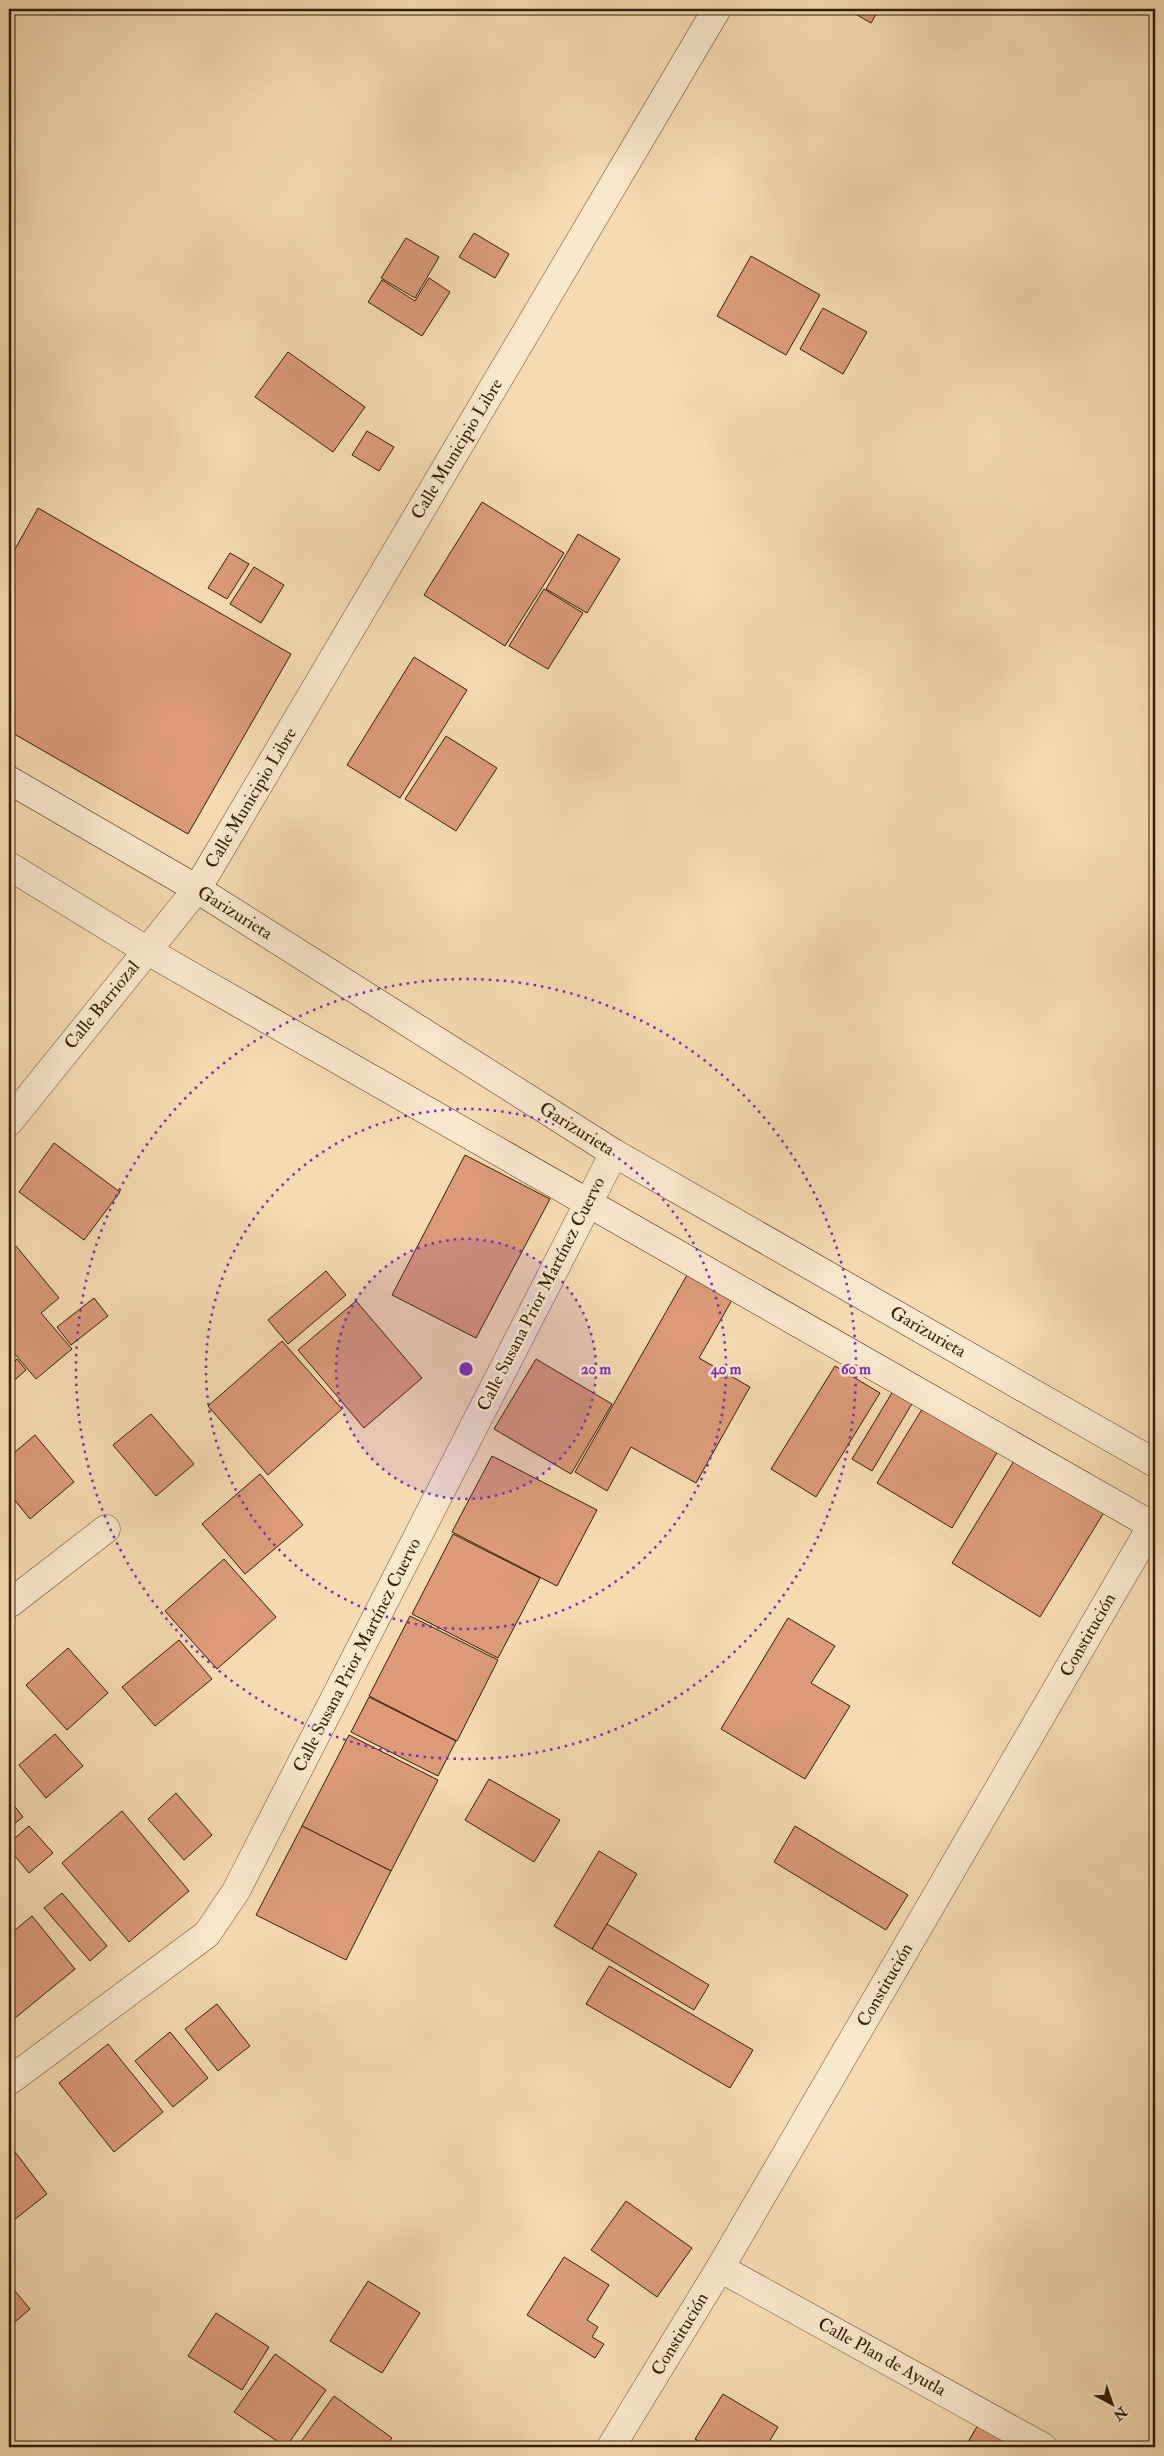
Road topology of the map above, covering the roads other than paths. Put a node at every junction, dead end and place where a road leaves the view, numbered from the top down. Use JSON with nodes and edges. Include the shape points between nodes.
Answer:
{"nodes":[{"id":1,"x":716,"y":9,"type":"edge"},
{"id":2,"x":9,"y":780,"type":"edge"},
{"id":3,"x":9,"y":866,"type":"edge"},
{"id":4,"x":197,"y":889,"type":"junction"},
{"id":5,"x":146,"y":950,"type":"junction"},
{"id":6,"x":9,"y":1122,"type":"edge"},
{"id":7,"x":614,"y":1153,"type":"junction"},
{"id":8,"x":587,"y":1204,"type":"junction"},
{"id":9,"x":1155,"y":1463,"type":"edge"},
{"id":10,"x":1154,"y":1524,"type":"edge"},
{"id":11,"x":106,"y":1529,"type":"dead end"},
{"id":12,"x":9,"y":1604,"type":"edge"},
{"id":13,"x":9,"y":2081,"type":"edge"},
{"id":14,"x":720,"y":2268,"type":"junction"},
{"id":15,"x":611,"y":2447,"type":"edge"},
{"id":16,"x":1043,"y":2447,"type":"edge"}],
"edges":[{"from":1,"to":4,"type":"street","name":"Calle Municipio Libre"},
{"from":2,"to":4,"type":"street","name":"Garizurieta"},
{"from":3,"to":5,"type":"street"},
{"from":4,"to":5,"type":"street","name":"Calle Barriozal"},
{"from":4,"to":7,"type":"street","name":"Garizurieta"},
{"from":5,"to":6,"type":"street","name":"Calle Barriozal"},
{"from":5,"to":8,"type":"street"},
{"from":7,"to":8,"type":"street","name":"Calle Susana Prior Martínez Cuervo"},
{"from":7,"to":9,"type":"street","name":"Garizurieta"},
{"from":8,"to":10,"type":"street"},
{"from":8,"to":13,"type":"street","name":"Calle Susana Prior Martínez Cuervo","via":[[236,1891],[207,1934]]},
{"from":10,"to":14,"type":"street","name":"Constitución"},
{"from":11,"to":12,"type":"street"},
{"from":14,"to":15,"type":"street","name":"Constitución"},
{"from":14,"to":16,"type":"street","name":"Calle Plan de Ayutla"}]}
